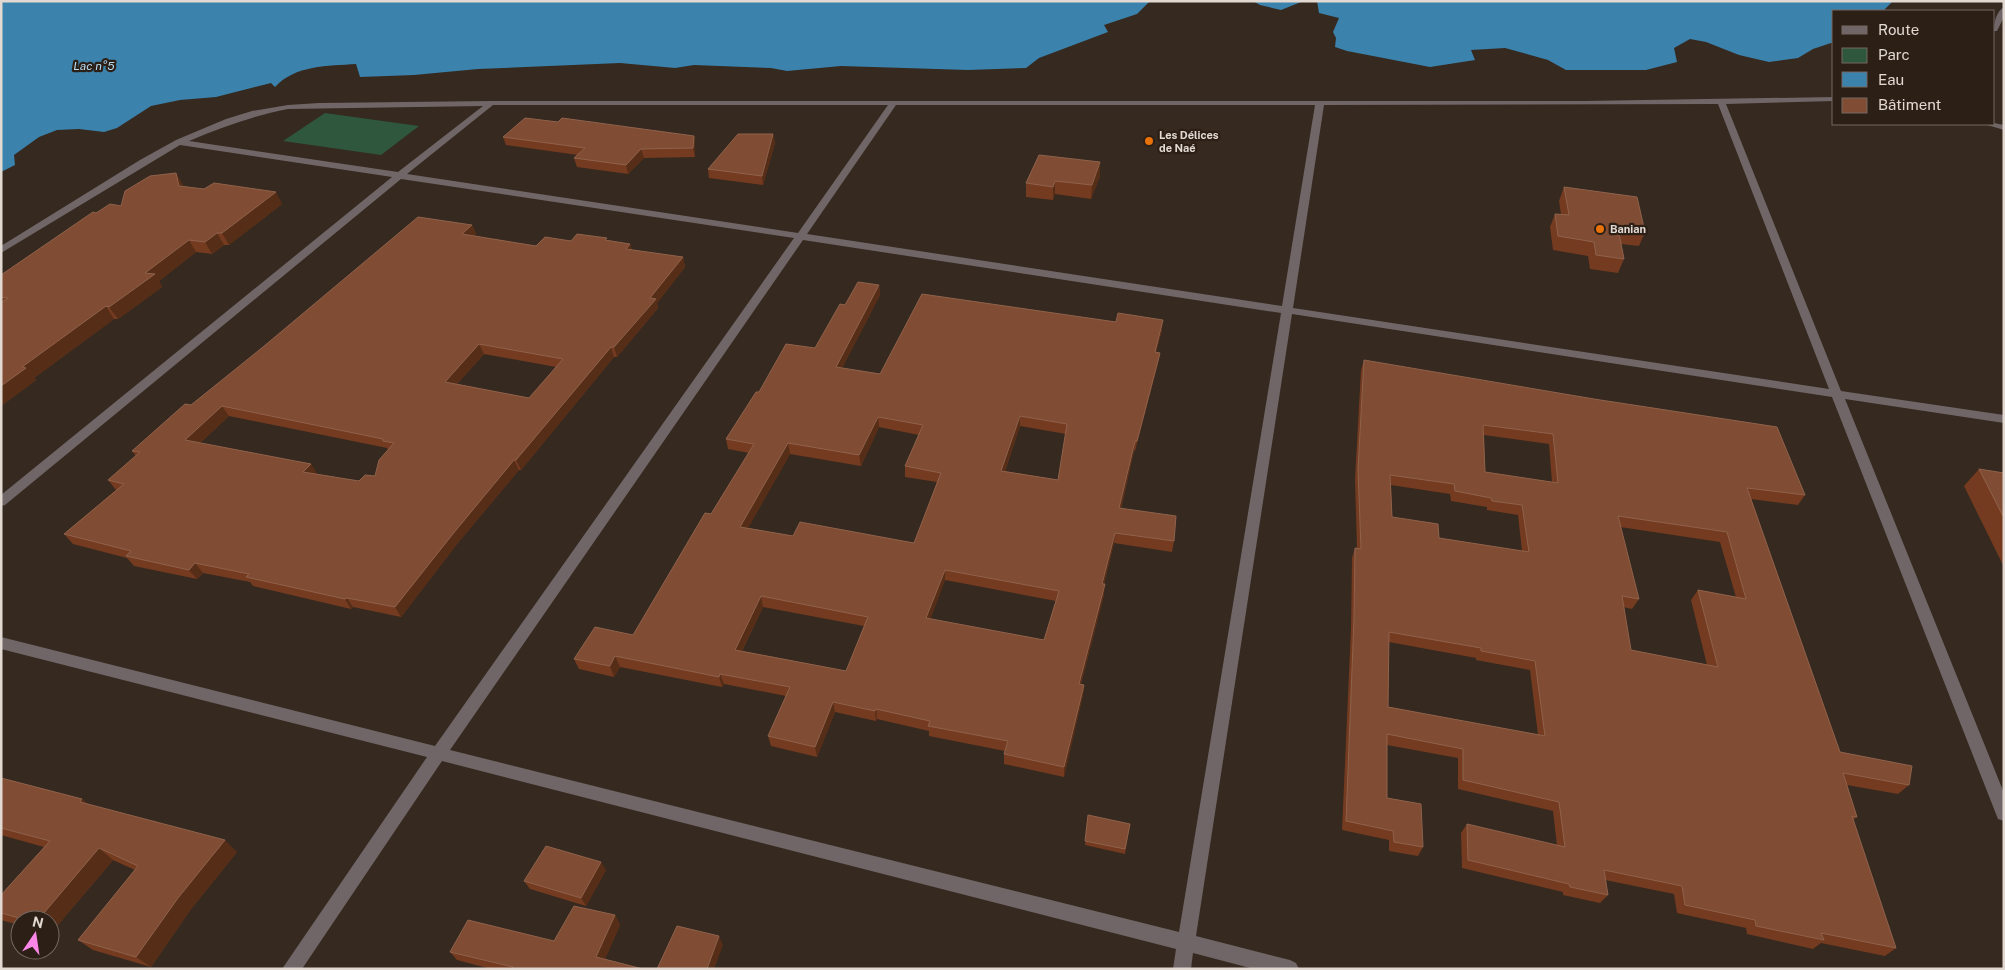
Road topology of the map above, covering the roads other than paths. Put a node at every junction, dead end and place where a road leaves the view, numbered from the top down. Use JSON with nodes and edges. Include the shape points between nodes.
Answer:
{"nodes":[{"id":1,"x":2004,"y":9,"type":"edge"},
{"id":2,"x":1995,"y":27,"type":"edge"},
{"id":3,"x":1832,"y":99,"type":"edge"},
{"id":4,"x":1320,"y":102,"type":"junction"},
{"id":5,"x":1721,"y":102,"type":"junction"},
{"id":6,"x":491,"y":103,"type":"junction"},
{"id":7,"x":894,"y":103,"type":"junction"},
{"id":8,"x":179,"y":142,"type":"junction"},
{"id":9,"x":399,"y":176,"type":"junction"},
{"id":10,"x":800,"y":237,"type":"junction"},
{"id":11,"x":1,"y":250,"type":"edge"},
{"id":12,"x":1286,"y":310,"type":"junction"},
{"id":13,"x":1837,"y":394,"type":"junction"},
{"id":14,"x":2004,"y":419,"type":"edge"},
{"id":15,"x":1,"y":502,"type":"edge"},
{"id":16,"x":1,"y":643,"type":"edge"},
{"id":17,"x":438,"y":754,"type":"junction"},
{"id":18,"x":2004,"y":814,"type":"edge"},
{"id":19,"x":1186,"y":942,"type":"junction"},
{"id":20,"x":290,"y":969,"type":"edge"},
{"id":21,"x":1182,"y":969,"type":"edge"},
{"id":22,"x":1290,"y":969,"type":"edge"}],
"edges":[{"from":1,"to":2,"type":"street"},
{"from":3,"to":5,"type":"street"},
{"from":4,"to":5,"type":"street"},
{"from":4,"to":7,"type":"street"},
{"from":4,"to":12,"type":"street"},
{"from":5,"to":13,"type":"street"},
{"from":6,"to":7,"type":"street"},
{"from":6,"to":8,"type":"street","via":[[288,107],[228,121]]},
{"from":6,"to":9,"type":"street"},
{"from":7,"to":10,"type":"street"},
{"from":8,"to":9,"type":"street"},
{"from":8,"to":11,"type":"street"},
{"from":9,"to":10,"type":"street"},
{"from":9,"to":15,"type":"street"},
{"from":10,"to":12,"type":"street"},
{"from":10,"to":17,"type":"street"},
{"from":12,"to":13,"type":"street"},
{"from":12,"to":19,"type":"street"},
{"from":13,"to":14,"type":"street"},
{"from":13,"to":18,"type":"street"},
{"from":16,"to":17,"type":"street"},
{"from":17,"to":19,"type":"street"},
{"from":17,"to":20,"type":"street"},
{"from":19,"to":21,"type":"street"},
{"from":19,"to":22,"type":"street"}]}
